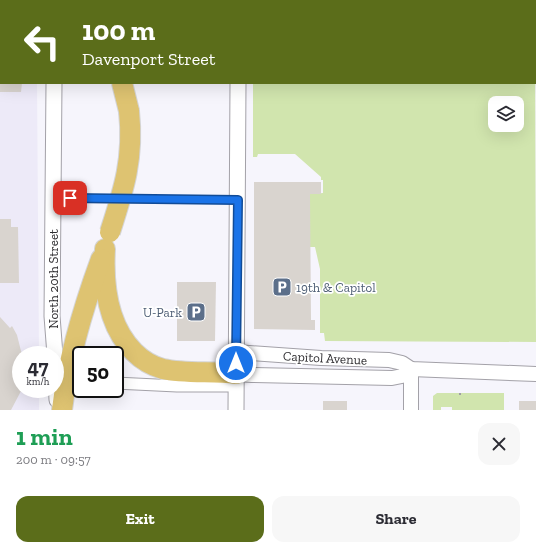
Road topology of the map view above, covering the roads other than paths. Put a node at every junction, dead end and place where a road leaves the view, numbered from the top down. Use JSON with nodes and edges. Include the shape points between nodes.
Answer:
{"nodes":[{"id":1,"x":54,"y":84,"type":"edge"},
{"id":2,"x":122,"y":84,"type":"edge"},
{"id":3,"x":238,"y":84,"type":"edge"},
{"id":4,"x":70,"y":198,"type":"dead end"},
{"id":5,"x":238,"y":200,"type":"junction"},
{"id":6,"x":107,"y":241,"type":"junction"},
{"id":7,"x":54,"y":346,"type":"edge"},
{"id":8,"x":236,"y":352,"type":"junction"},
{"id":9,"x":411,"y":369,"type":"junction"},
{"id":10,"x":536,"y":374,"type":"edge"},
{"id":11,"x":236,"y":380,"type":"junction"},
{"id":12,"x":124,"y":383,"type":"edge"},
{"id":13,"x":57,"y":398,"type":"edge"},
{"id":14,"x":58,"y":410,"type":"edge"},
{"id":15,"x":62,"y":410,"type":"edge"},
{"id":16,"x":236,"y":410,"type":"edge"},
{"id":17,"x":411,"y":410,"type":"edge"}],
"edges":[{"from":1,"to":7,"type":"main road","name":"North 20th Street","via":[[52,316]]},
{"from":2,"to":6,"type":"highway","bridge":true,"via":[[129,111],[130,153],[124,187]]},
{"from":3,"to":5,"type":"main road"},
{"from":4,"to":5,"type":"lane"},
{"from":5,"to":8,"type":"main road"},
{"from":6,"to":11,"type":"highway","via":[[105,277],[111,313],[120,335],[136,354],[154,366],[168,370]]},
{"from":6,"to":15,"type":"highway","via":[[77,332]]},
{"from":8,"to":9,"type":"street","name":"Capitol Avenue","via":[[389,360],[402,363]]},
{"from":8,"to":11,"type":"main road"},
{"from":9,"to":10,"type":"street","name":"Capitol Avenue"},
{"from":9,"to":11,"type":"street","name":"Capitol Avenue","via":[[402,376],[392,378],[252,375]]},
{"from":9,"to":17,"type":"street"},
{"from":11,"to":12,"type":"street","name":"Capitol Avenue","via":[[177,386]]},
{"from":11,"to":16,"type":"main road"},
{"from":13,"to":14,"type":"main road"}]}
